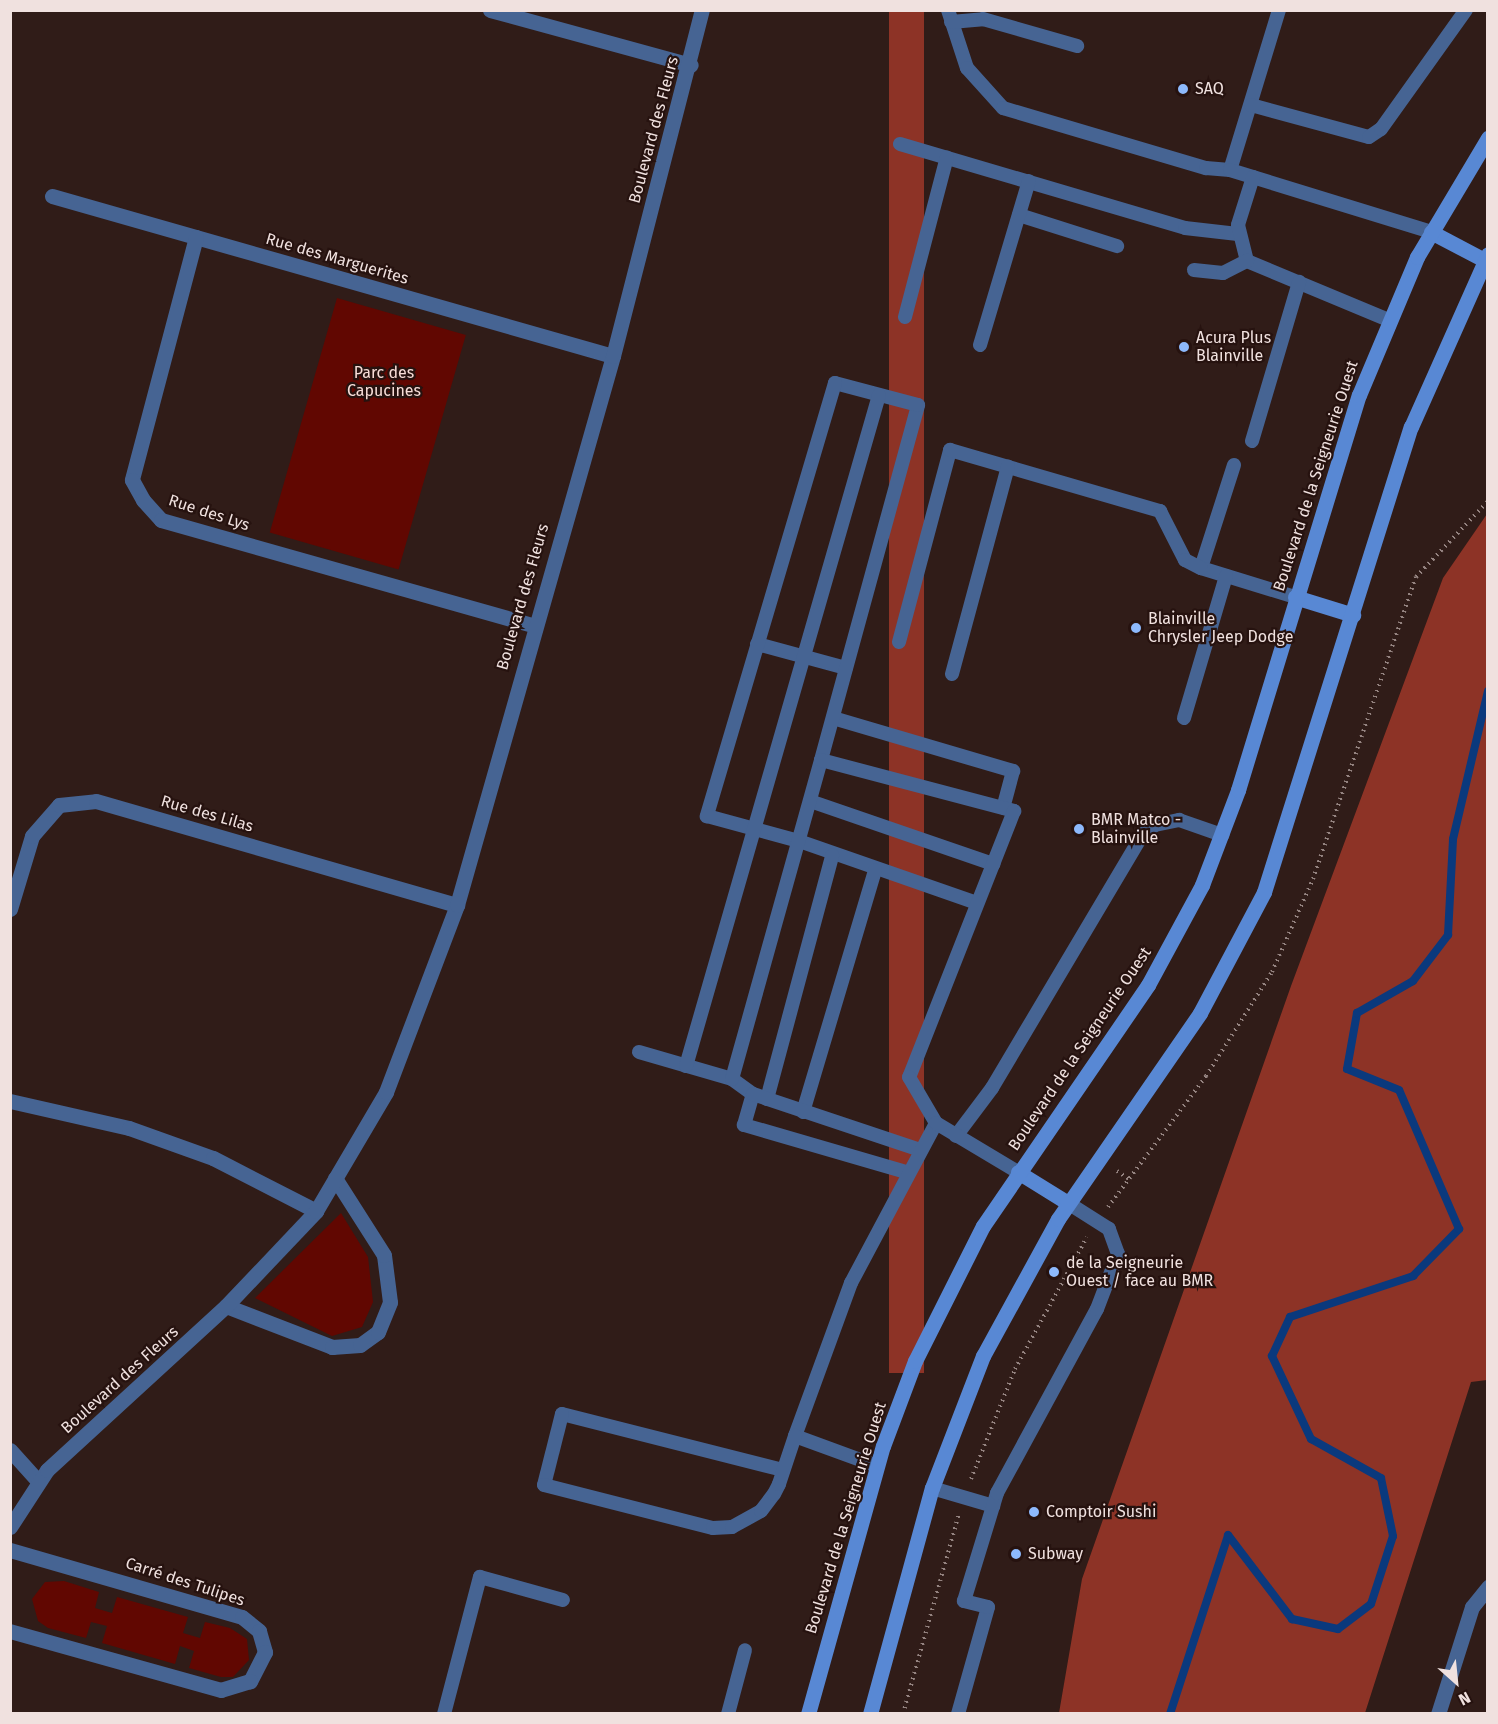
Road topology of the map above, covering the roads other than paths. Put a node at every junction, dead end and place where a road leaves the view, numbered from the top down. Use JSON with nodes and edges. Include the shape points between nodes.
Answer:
{"nodes":[{"id":1,"x":490,"y":10,"type":"edge"},
{"id":2,"x":702,"y":10,"type":"edge"},
{"id":3,"x":1279,"y":10,"type":"edge"},
{"id":4,"x":1466,"y":10,"type":"edge"},
{"id":5,"x":949,"y":16,"type":"edge"},
{"id":6,"x":1077,"y":46,"type":"dead end"},
{"id":7,"x":691,"y":65,"type":"junction"},
{"id":8,"x":1251,"y":105,"type":"junction"},
{"id":9,"x":1488,"y":138,"type":"edge"},
{"id":10,"x":900,"y":144,"type":"dead end"},
{"id":11,"x":947,"y":157,"type":"junction"},
{"id":12,"x":1230,"y":170,"type":"junction"},
{"id":13,"x":1253,"y":177,"type":"junction"},
{"id":14,"x":1029,"y":181,"type":"junction"},
{"id":15,"x":52,"y":196,"type":"dead end"},
{"id":16,"x":1019,"y":215,"type":"junction"},
{"id":17,"x":1431,"y":232,"type":"junction"},
{"id":18,"x":1238,"y":234,"type":"junction"},
{"id":19,"x":196,"y":237,"type":"junction"},
{"id":20,"x":1118,"y":246,"type":"dead end"},
{"id":21,"x":1486,"y":257,"type":"edge"},
{"id":22,"x":1247,"y":261,"type":"junction"},
{"id":23,"x":1194,"y":270,"type":"dead end"},
{"id":24,"x":1299,"y":282,"type":"junction"},
{"id":25,"x":904,"y":317,"type":"dead end"},
{"id":26,"x":1389,"y":320,"type":"junction"},
{"id":27,"x":980,"y":345,"type":"dead end"},
{"id":28,"x":613,"y":356,"type":"junction"},
{"id":29,"x":879,"y":395,"type":"junction"},
{"id":30,"x":1252,"y":441,"type":"dead end"},
{"id":31,"x":1234,"y":465,"type":"dead end"},
{"id":32,"x":1008,"y":466,"type":"junction"},
{"id":33,"x":1201,"y":568,"type":"junction"},
{"id":34,"x":1226,"y":576,"type":"junction"},
{"id":35,"x":1296,"y":597,"type":"junction"},
{"id":36,"x":1353,"y":615,"type":"junction"},
{"id":37,"x":533,"y":626,"type":"junction"},
{"id":38,"x":899,"y":642,"type":"dead end"},
{"id":39,"x":758,"y":645,"type":"junction"},
{"id":40,"x":806,"y":657,"type":"junction"},
{"id":41,"x":846,"y":668,"type":"junction"},
{"id":42,"x":952,"y":674,"type":"dead end"},
{"id":43,"x":833,"y":718,"type":"junction"},
{"id":44,"x":1184,"y":718,"type":"dead end"},
{"id":45,"x":821,"y":760,"type":"junction"},
{"id":46,"x":810,"y":801,"type":"junction"},
{"id":47,"x":1003,"y":808,"type":"junction"},
{"id":48,"x":754,"y":829,"type":"junction"},
{"id":49,"x":1222,"y":835,"type":"junction"},
{"id":50,"x":799,"y":841,"type":"junction"},
{"id":51,"x":832,"y":856,"type":"junction"},
{"id":52,"x":993,"y":864,"type":"junction"},
{"id":53,"x":875,"y":870,"type":"junction"},
{"id":54,"x":977,"y":903,"type":"junction"},
{"id":55,"x":457,"y":905,"type":"junction"},
{"id":56,"x":10,"y":909,"type":"edge"},
{"id":57,"x":639,"y":1052,"type":"dead end"},
{"id":58,"x":686,"y":1066,"type":"junction"},
{"id":59,"x":732,"y":1079,"type":"junction"},
{"id":60,"x":760,"y":1097,"type":"junction"},
{"id":61,"x":10,"y":1101,"type":"edge"},
{"id":62,"x":803,"y":1112,"type":"junction"},
{"id":63,"x":936,"y":1123,"type":"junction"},
{"id":64,"x":956,"y":1136,"type":"junction"},
{"id":65,"x":920,"y":1150,"type":"junction"},
{"id":66,"x":906,"y":1172,"type":"junction"},
{"id":67,"x":1018,"y":1172,"type":"junction"},
{"id":68,"x":335,"y":1178,"type":"junction"},
{"id":69,"x":1068,"y":1203,"type":"junction"},
{"id":70,"x":316,"y":1211,"type":"junction"},
{"id":71,"x":226,"y":1306,"type":"junction"},
{"id":72,"x":795,"y":1436,"type":"junction"},
{"id":73,"x":10,"y":1450,"type":"edge"},
{"id":74,"x":877,"y":1466,"type":"junction"},
{"id":75,"x":783,"y":1470,"type":"junction"},
{"id":76,"x":38,"y":1481,"type":"junction"},
{"id":77,"x":932,"y":1488,"type":"junction"},
{"id":78,"x":993,"y":1506,"type":"junction"},
{"id":79,"x":10,"y":1527,"type":"edge"},
{"id":80,"x":10,"y":1550,"type":"edge"},
{"id":81,"x":1488,"y":1587,"type":"edge"},
{"id":82,"x":563,"y":1600,"type":"dead end"},
{"id":83,"x":10,"y":1631,"type":"edge"},
{"id":84,"x":745,"y":1650,"type":"dead end"},
{"id":85,"x":444,"y":1713,"type":"edge"},
{"id":86,"x":728,"y":1713,"type":"edge"},
{"id":87,"x":808,"y":1713,"type":"edge"},
{"id":88,"x":870,"y":1713,"type":"edge"},
{"id":89,"x":958,"y":1713,"type":"edge"},
{"id":90,"x":1438,"y":1713,"type":"edge"}],
"edges":[{"from":1,"to":7,"type":"street"},
{"from":2,"to":7,"type":"street","name":"Boulevard des Fleurs"},
{"from":3,"to":8,"type":"lane"},
{"from":4,"to":8,"type":"lane","via":[[1382,129],[1369,137]]},
{"from":5,"to":6,"type":"lane","via":[[983,19]]},
{"from":5,"to":12,"type":"lane","via":[[967,68],[1003,108],[1206,168]]},
{"from":7,"to":28,"type":"street","name":"Boulevard des Fleurs"},
{"from":8,"to":12,"type":"lane"},
{"from":9,"to":17,"type":"main road","name":"Boulevard de la Seigneurie Ouest"},
{"from":10,"to":11,"type":"lane"},
{"from":11,"to":14,"type":"lane"},
{"from":11,"to":25,"type":"lane"},
{"from":12,"to":13,"type":"lane"},
{"from":13,"to":17,"type":"lane"},
{"from":13,"to":18,"type":"lane"},
{"from":14,"to":16,"type":"lane"},
{"from":14,"to":18,"type":"lane","via":[[1203,232]]},
{"from":15,"to":19,"type":"street","name":"Rue des Marguerites"},
{"from":16,"to":20,"type":"lane"},
{"from":16,"to":27,"type":"lane"},
{"from":17,"to":21,"type":"main road"},
{"from":17,"to":26,"type":"main road","name":"Boulevard de la Seigneurie Ouest"},
{"from":18,"to":22,"type":"lane"},
{"from":19,"to":28,"type":"street","name":"Rue des Marguerites"},
{"from":19,"to":37,"type":"street","name":"Rue des Lys","via":[[132,480],[143,500],[161,520]]},
{"from":21,"to":36,"type":"main road","via":[[1411,427]]},
{"from":22,"to":23,"type":"lane","via":[[1224,273]]},
{"from":22,"to":24,"type":"lane"},
{"from":24,"to":26,"type":"lane"},
{"from":24,"to":30,"type":"lane"},
{"from":26,"to":35,"type":"main road","name":"Boulevard de la Seigneurie Ouest","via":[[1336,461]]},
{"from":28,"to":37,"type":"street","name":"Boulevard des Fleurs"},
{"from":29,"to":39,"type":"lane","via":[[834,383]]},
{"from":29,"to":40,"type":"lane"},
{"from":29,"to":41,"type":"lane","via":[[918,405]]},
{"from":31,"to":33,"type":"lane"},
{"from":32,"to":33,"type":"lane","via":[[1160,511],[1185,560]]},
{"from":32,"to":38,"type":"lane","via":[[950,450]]},
{"from":32,"to":42,"type":"lane"},
{"from":33,"to":34,"type":"lane"},
{"from":34,"to":35,"type":"lane"},
{"from":34,"to":44,"type":"lane"},
{"from":35,"to":36,"type":"main road"},
{"from":35,"to":49,"type":"main road","name":"Boulevard de la Seigneurie Ouest"},
{"from":36,"to":69,"type":"main road","via":[[1288,827],[1250,922],[1200,1013]]},
{"from":37,"to":55,"type":"street","name":"Boulevard des Fleurs"},
{"from":39,"to":40,"type":"lane"},
{"from":39,"to":48,"type":"lane","via":[[707,816]]},
{"from":40,"to":41,"type":"lane"},
{"from":40,"to":48,"type":"lane"},
{"from":41,"to":43,"type":"lane"},
{"from":43,"to":45,"type":"lane"},
{"from":43,"to":47,"type":"lane","via":[[1013,771]]},
{"from":45,"to":46,"type":"lane"},
{"from":45,"to":47,"type":"lane"},
{"from":46,"to":50,"type":"lane"},
{"from":46,"to":52,"type":"lane"},
{"from":47,"to":52,"type":"lane","via":[[1014,811]]},
{"from":48,"to":50,"type":"lane"},
{"from":48,"to":58,"type":"lane"},
{"from":49,"to":64,"type":"lane","via":[[1179,820],[1155,825],[1143,834],[992,1088]]},
{"from":49,"to":67,"type":"main road","name":"Boulevard de la Seigneurie Ouest","via":[[1160,966]]},
{"from":50,"to":51,"type":"lane"},
{"from":50,"to":59,"type":"lane"},
{"from":51,"to":53,"type":"lane"},
{"from":51,"to":60,"type":"lane"},
{"from":52,"to":54,"type":"lane"},
{"from":53,"to":54,"type":"lane"},
{"from":53,"to":62,"type":"lane"},
{"from":54,"to":63,"type":"lane","via":[[909,1077]]},
{"from":55,"to":56,"type":"street","name":"Rue des Lilas","via":[[96,801],[59,805],[32,836]]},
{"from":55,"to":68,"type":"street","name":"Boulevard des Fleurs","via":[[386,1092]]},
{"from":57,"to":58,"type":"lane"},
{"from":58,"to":59,"type":"lane"},
{"from":59,"to":60,"type":"lane"},
{"from":60,"to":62,"type":"lane"},
{"from":60,"to":66,"type":"lane","via":[[744,1125]]},
{"from":61,"to":70,"type":"street","via":[[129,1128],[213,1158]]},
{"from":62,"to":65,"type":"lane"},
{"from":63,"to":64,"type":"lane"},
{"from":63,"to":65,"type":"lane"},
{"from":64,"to":67,"type":"lane"},
{"from":65,"to":66,"type":"lane"},
{"from":66,"to":72,"type":"lane","via":[[835,1318]]},
{"from":67,"to":69,"type":"main road"},
{"from":67,"to":74,"type":"main road","name":"Boulevard de la Seigneurie Ouest","via":[[941,1304]]},
{"from":68,"to":70,"type":"street","name":"Boulevard des Fleurs"},
{"from":68,"to":71,"type":"street","via":[[384,1255],[390,1302],[378,1332],[360,1345],[332,1347]]},
{"from":69,"to":77,"type":"main road","via":[[983,1356]]},
{"from":69,"to":78,"type":"lane","via":[[1109,1229],[1118,1254],[1097,1309]]},
{"from":70,"to":71,"type":"street","name":"Boulevard des Fleurs"},
{"from":71,"to":76,"type":"street","name":"Boulevard des Fleurs"},
{"from":72,"to":74,"type":"lane"},
{"from":72,"to":75,"type":"lane"},
{"from":73,"to":76,"type":"street"},
{"from":74,"to":87,"type":"main road","name":"Boulevard de la Seigneurie Ouest"},
{"from":75,"to":75,"type":"lane","via":[[562,1414],[544,1485],[722,1529],[761,1511]]},
{"from":76,"to":79,"type":"street","name":"Boulevard des Fleurs"},
{"from":77,"to":78,"type":"lane"},
{"from":77,"to":88,"type":"main road"},
{"from":78,"to":89,"type":"lane","via":[[964,1600],[988,1607]]},
{"from":80,"to":83,"type":"street","name":"Carré des Tulipes","via":[[236,1615],[259,1631],[265,1652],[250,1681],[221,1690]]},
{"from":81,"to":90,"type":"street","via":[[1472,1607]]},
{"from":82,"to":85,"type":"lane","via":[[480,1577]]},
{"from":84,"to":86,"type":"lane"}]}
